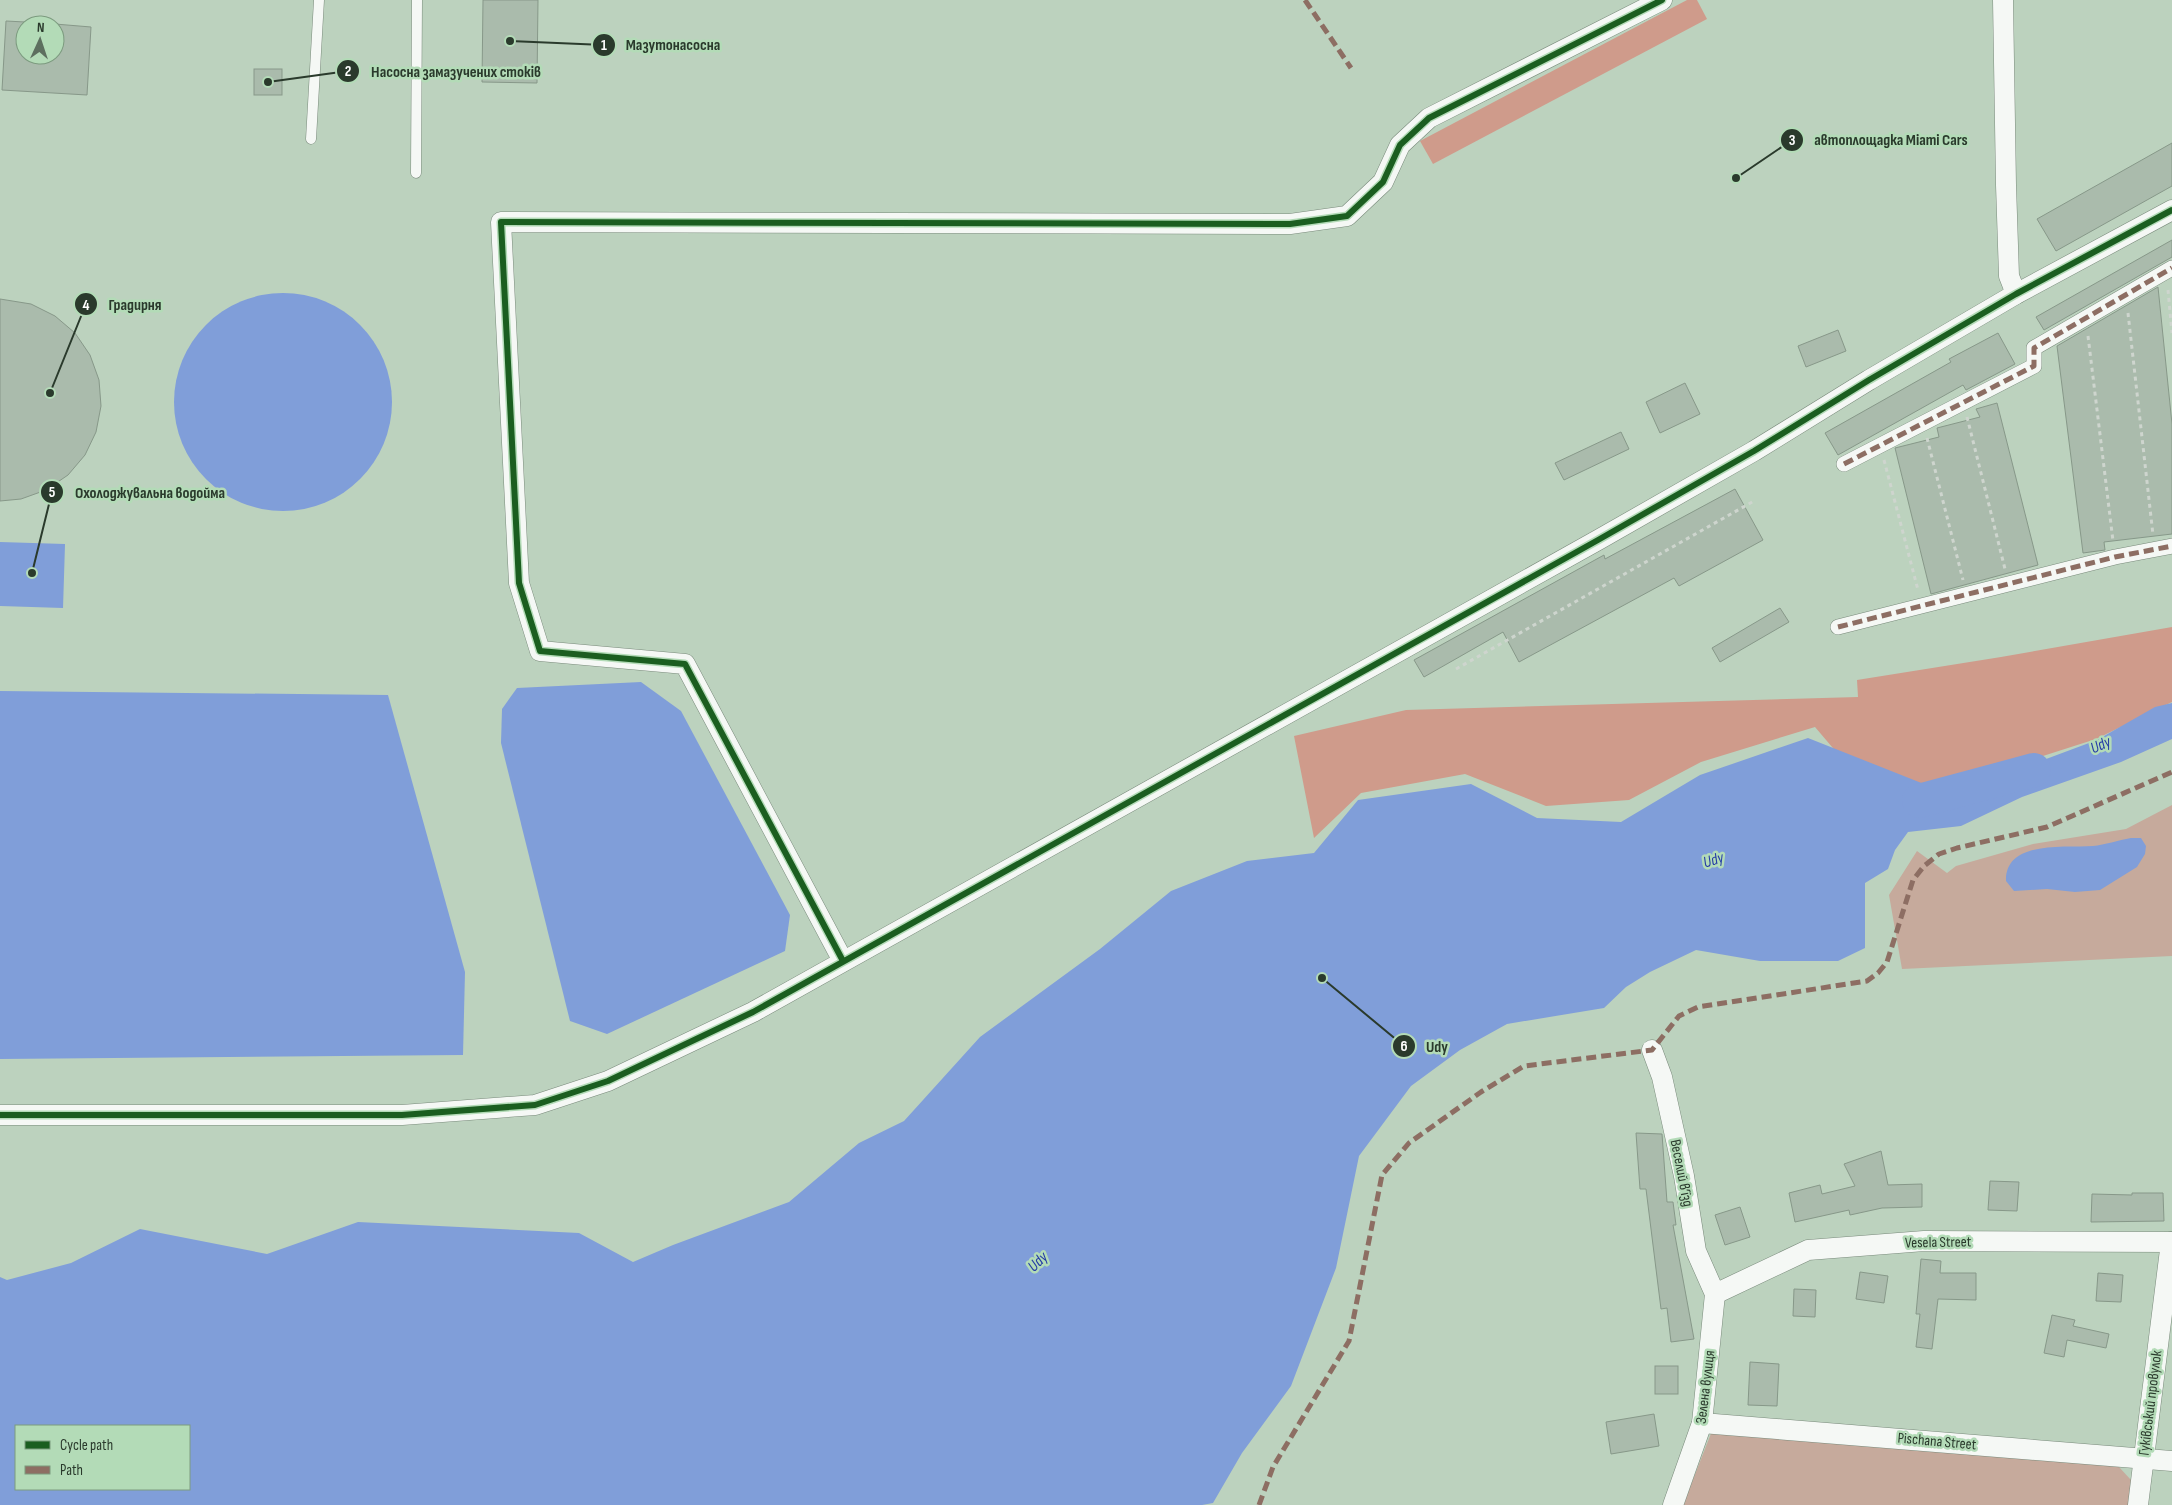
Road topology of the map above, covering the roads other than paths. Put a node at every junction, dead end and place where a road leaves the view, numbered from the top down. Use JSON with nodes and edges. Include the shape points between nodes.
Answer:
{"nodes":[{"id":1,"x":319,"y":0,"type":"edge"},
{"id":2,"x":417,"y":0,"type":"edge"},
{"id":3,"x":1662,"y":0,"type":"edge"},
{"id":4,"x":2003,"y":0,"type":"edge"},
{"id":5,"x":311,"y":139,"type":"dead end"},
{"id":6,"x":416,"y":173,"type":"dead end"},
{"id":7,"x":2172,"y":210,"type":"edge"},
{"id":8,"x":2169,"y":270,"type":"edge"},
{"id":9,"x":2016,"y":294,"type":"junction"},
{"id":10,"x":1844,"y":464,"type":"dead end"},
{"id":11,"x":2172,"y":546,"type":"edge"},
{"id":12,"x":1838,"y":627,"type":"dead end"},
{"id":13,"x":843,"y":961,"type":"junction"},
{"id":14,"x":1652,"y":1050,"type":"dead end"},
{"id":15,"x":0,"y":1115,"type":"edge"},
{"id":16,"x":2171,"y":1242,"type":"edge"},
{"id":17,"x":1715,"y":1294,"type":"junction"},
{"id":18,"x":1702,"y":1423,"type":"junction"},
{"id":19,"x":2143,"y":1458,"type":"junction"},
{"id":20,"x":2172,"y":1461,"type":"edge"},
{"id":21,"x":1673,"y":1505,"type":"edge"},
{"id":22,"x":2138,"y":1505,"type":"edge"}],
"edges":[{"from":1,"to":5,"type":"lane"},
{"from":2,"to":6,"type":"lane"},
{"from":3,"to":13,"type":"street","via":[[1429,118],[1400,145],[1383,182],[1347,216],[1290,224],[501,222],[518,583],[540,651],[685,664]]},
{"from":4,"to":9,"type":"street","via":[[2009,276]]},
{"from":7,"to":9,"type":"street"},
{"from":8,"to":10,"type":"street","via":[[2034,348],[2034,366]]},
{"from":9,"to":13,"type":"street","via":[[1623,526]]},
{"from":11,"to":12,"type":"street","via":[[2115,557]]},
{"from":13,"to":15,"type":"street","via":[[753,1012],[608,1081],[535,1105],[402,1115]]},
{"from":14,"to":17,"type":"street","name":"Веселий в’їзд","via":[[1662,1077],[1684,1176],[1696,1251]]},
{"from":16,"to":17,"type":"street","name":"Vesela Street","via":[[1924,1241],[1808,1250]]},
{"from":16,"to":19,"type":"street","name":"Гуківський провулок"},
{"from":17,"to":18,"type":"street","name":"Зелена вулиця"},
{"from":18,"to":19,"type":"street","name":"Pischana Street"},
{"from":18,"to":21,"type":"street","name":"Зелена вулиця"},
{"from":19,"to":20,"type":"street","name":"Pischana Street"},
{"from":19,"to":22,"type":"street","name":"Гуківський провулок"}]}
